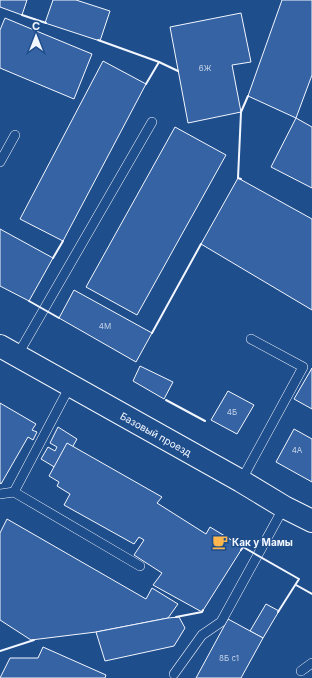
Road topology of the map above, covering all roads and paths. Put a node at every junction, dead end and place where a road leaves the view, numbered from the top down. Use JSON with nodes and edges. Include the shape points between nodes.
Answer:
{"nodes":[{"id":1,"x":152,"y":122,"type":"dead end"},
{"id":2,"x":15,"y":134,"type":"dead end"},
{"id":3,"x":0,"y":162,"type":"edge"},
{"id":4,"x":251,"y":339,"type":"dead end"},
{"id":5,"x":8,"y":351,"type":"edge"},
{"id":6,"x":70,"y":386,"type":"junction"},
{"id":7,"x":241,"y":481,"type":"junction"},
{"id":8,"x":14,"y":492,"type":"junction"},
{"id":9,"x":0,"y":494,"type":"edge"},
{"id":10,"x":284,"y":507,"type":"junction"},
{"id":11,"x":312,"y":521,"type":"edge"},
{"id":12,"x":140,"y":566,"type":"dead end"},
{"id":13,"x":312,"y":663,"type":"edge"},
{"id":14,"x":301,"y":671,"type":"dead end"},
{"id":15,"x":174,"y":674,"type":"dead end"}],
"edges":[{"from":1,"to":5,"type":"lane"},
{"from":2,"to":3,"type":"lane"},
{"from":4,"to":7,"type":"lane","via":[[303,367]]},
{"from":5,"to":6,"type":"street","name":"Базовый проезд"},
{"from":6,"to":7,"type":"street","name":"Базовый проезд"},
{"from":6,"to":8,"type":"lane"},
{"from":7,"to":10,"type":"street","name":"Базовый проезд"},
{"from":8,"to":9,"type":"lane"},
{"from":8,"to":12,"type":"lane"},
{"from":10,"to":11,"type":"street","name":"Базовый проезд"},
{"from":10,"to":15,"type":"lane","via":[[222,622],[202,635]]},
{"from":13,"to":14,"type":"lane"}]}
